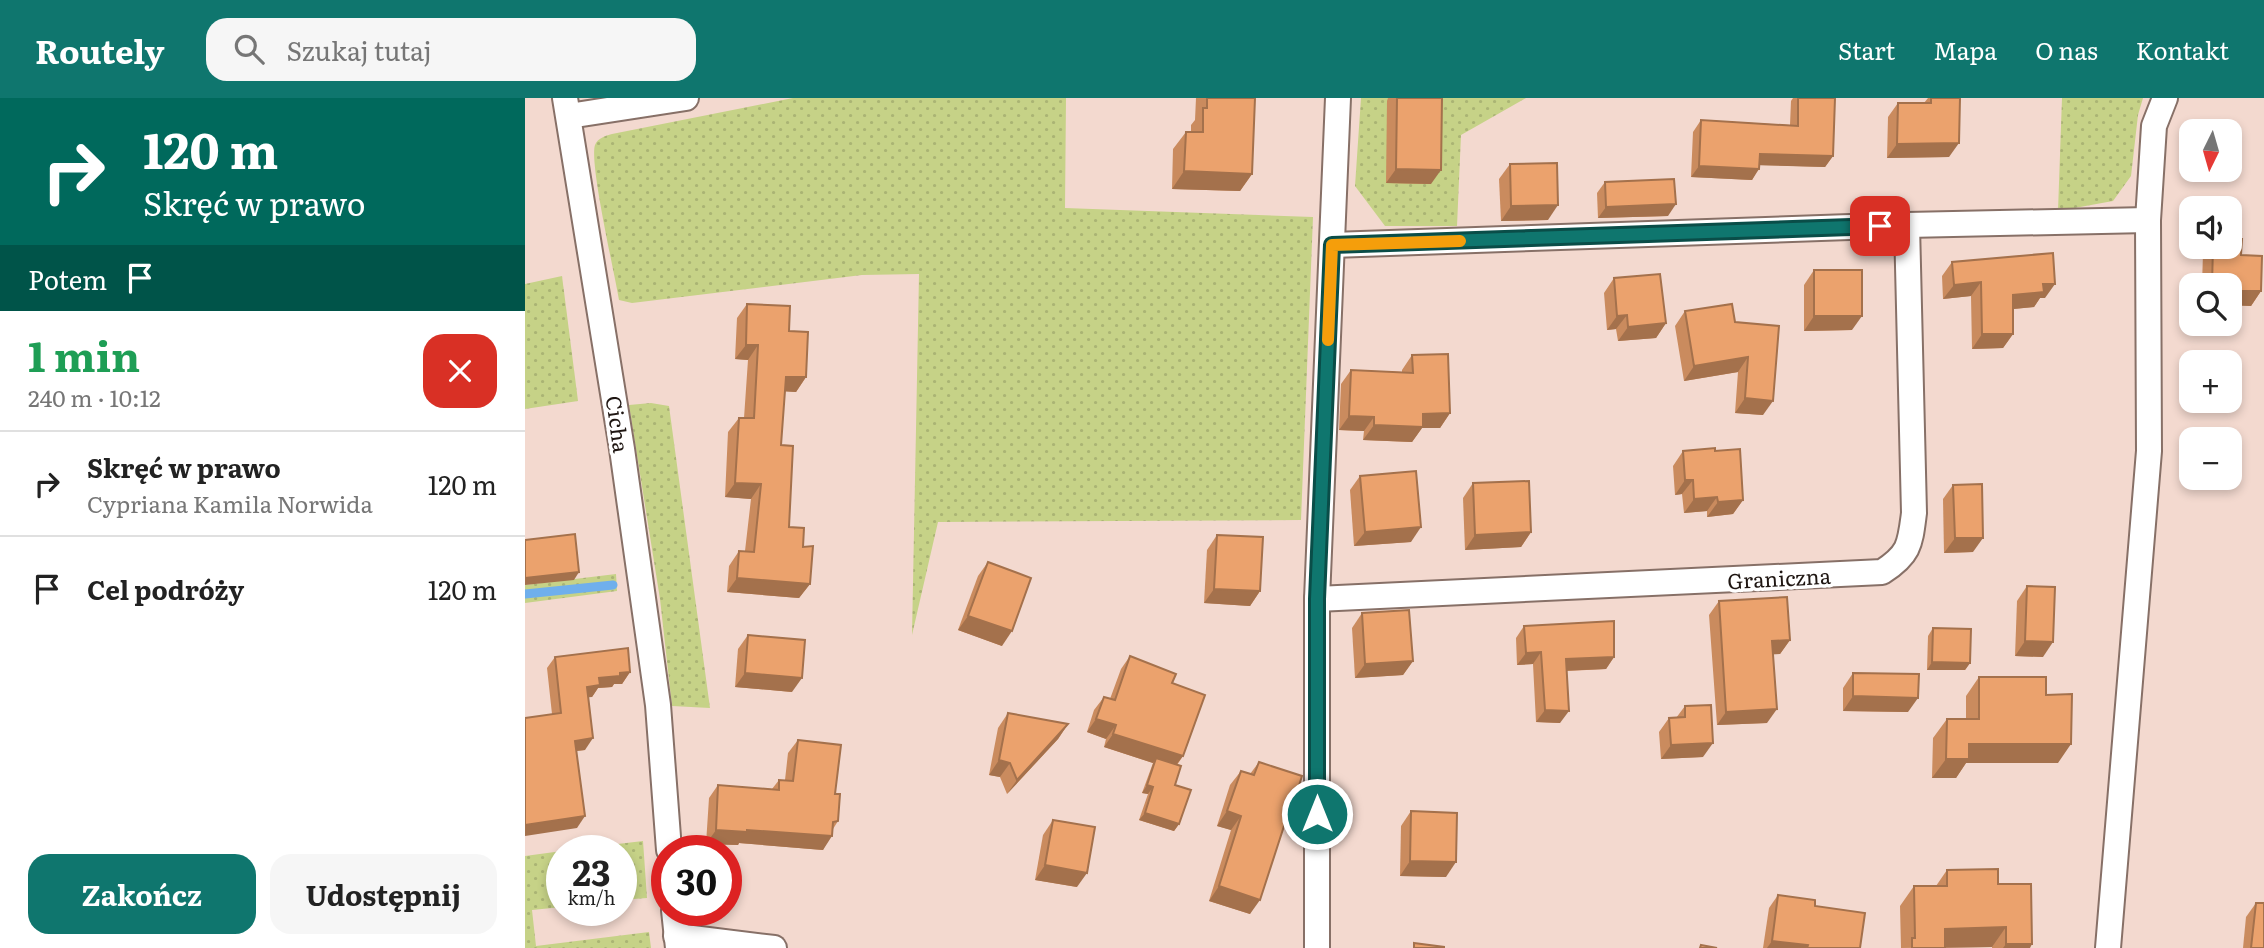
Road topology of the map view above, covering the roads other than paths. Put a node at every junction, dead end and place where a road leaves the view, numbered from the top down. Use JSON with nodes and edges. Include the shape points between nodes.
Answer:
{"nodes":[{"id":1,"x":686,"y":98,"type":"edge"},
{"id":2,"x":1338,"y":98,"type":"edge"},
{"id":3,"x":2165,"y":98,"type":"edge"},
{"id":4,"x":567,"y":107,"type":"edge"},
{"id":5,"x":2148,"y":220,"type":"junction"},
{"id":6,"x":1907,"y":225,"type":"junction"},
{"id":7,"x":1332,"y":245,"type":"junction"},
{"id":8,"x":1317,"y":599,"type":"junction"},
{"id":9,"x":668,"y":835,"type":"edge"},
{"id":10,"x":677,"y":942,"type":"edge"},
{"id":11,"x":774,"y":948,"type":"edge"},
{"id":12,"x":1317,"y":948,"type":"edge"},
{"id":13,"x":2108,"y":948,"type":"edge"}],
"edges":[{"from":1,"to":4,"type":"street","name":"Cicha"},
{"from":2,"to":7,"type":"street"},
{"from":3,"to":5,"type":"street","via":[[2154,127]]},
{"from":4,"to":9,"type":"street","name":"Cicha","via":[[617,411],[658,705]]},
{"from":5,"to":6,"type":"street"},
{"from":5,"to":13,"type":"street","via":[[2149,451]]},
{"from":6,"to":7,"type":"street"},
{"from":6,"to":8,"type":"street","name":"Graniczna","via":[[1914,513],[1910,547],[1882,572]]},
{"from":7,"to":8,"type":"street"},
{"from":8,"to":12,"type":"street"},
{"from":10,"to":11,"type":"street"}]}
